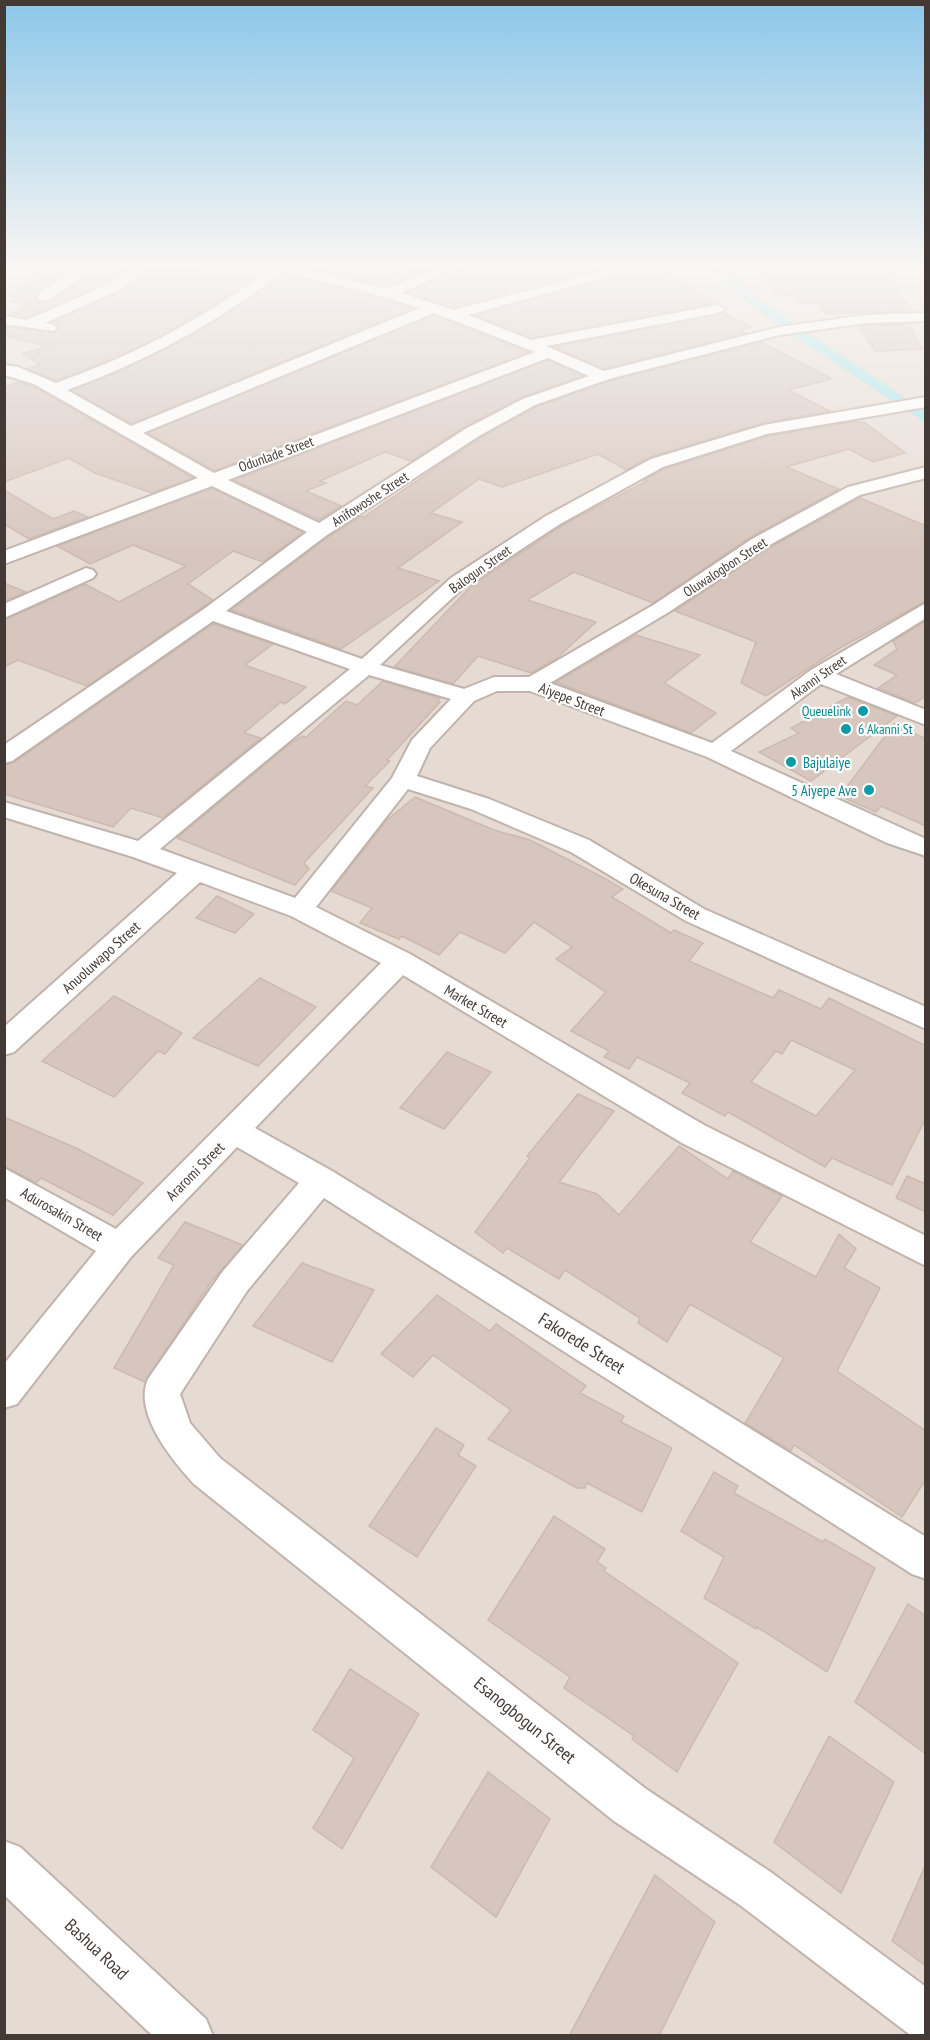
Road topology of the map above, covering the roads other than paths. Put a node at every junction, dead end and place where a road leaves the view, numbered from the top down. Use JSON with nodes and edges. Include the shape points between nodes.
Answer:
{"nodes":[{"id":1,"x":126,"y":362,"type":"edge"},
{"id":2,"x":303,"y":362,"type":"edge"},
{"id":3,"x":522,"y":362,"type":"edge"},
{"id":4,"x":572,"y":362,"type":"edge"},
{"id":5,"x":657,"y":362,"type":"edge"},
{"id":6,"x":4,"y":370,"type":"edge"},
{"id":7,"x":603,"y":376,"type":"junction"},
{"id":8,"x":55,"y":389,"type":"junction"},
{"id":9,"x":926,"y":402,"type":"edge"},
{"id":10,"x":129,"y":434,"type":"junction"},
{"id":11,"x":926,"y":472,"type":"edge"},
{"id":12,"x":210,"y":478,"type":"junction"},
{"id":13,"x":321,"y":531,"type":"junction"},
{"id":14,"x":4,"y":541,"type":"edge"},
{"id":15,"x":13,"y":554,"type":"edge"},
{"id":16,"x":86,"y":574,"type":"dead end"},
{"id":17,"x":926,"y":609,"type":"edge"},
{"id":18,"x":4,"y":612,"type":"edge"},
{"id":19,"x":212,"y":613,"type":"junction"},
{"id":20,"x":365,"y":667,"type":"junction"},
{"id":21,"x":819,"y":675,"type":"junction"},
{"id":22,"x":533,"y":684,"type":"junction"},
{"id":23,"x":466,"y":696,"type":"junction"},
{"id":24,"x":926,"y":718,"type":"edge"},
{"id":25,"x":715,"y":752,"type":"junction"},
{"id":26,"x":4,"y":756,"type":"edge"},
{"id":27,"x":403,"y":779,"type":"junction"},
{"id":28,"x":4,"y":810,"type":"edge"},
{"id":29,"x":926,"y":848,"type":"edge"},
{"id":30,"x":142,"y":851,"type":"junction"},
{"id":31,"x":197,"y":870,"type":"junction"},
{"id":32,"x":300,"y":910,"type":"junction"},
{"id":33,"x":400,"y":962,"type":"junction"},
{"id":34,"x":926,"y":1019,"type":"edge"},
{"id":35,"x":4,"y":1044,"type":"edge"},
{"id":36,"x":235,"y":1131,"type":"junction"},
{"id":37,"x":321,"y":1180,"type":"junction"},
{"id":38,"x":4,"y":1181,"type":"edge"},
{"id":39,"x":119,"y":1247,"type":"junction"},
{"id":40,"x":926,"y":1252,"type":"edge"},
{"id":41,"x":4,"y":1392,"type":"edge"},
{"id":42,"x":926,"y":1560,"type":"edge"},
{"id":43,"x":4,"y":1863,"type":"edge"},
{"id":44,"x":926,"y":2016,"type":"edge"},
{"id":45,"x":189,"y":2036,"type":"edge"}],
"edges":[{"from":1,"to":8,"type":"street"},
{"from":2,"to":10,"type":"street"},
{"from":3,"to":12,"type":"street","name":"Odunlade Street"},
{"from":4,"to":7,"type":"street"},
{"from":5,"to":7,"type":"street","name":"Anifowoshe Street"},
{"from":6,"to":8,"type":"street"},
{"from":7,"to":13,"type":"street","name":"Anifowoshe Street","via":[[529,402],[473,432]]},
{"from":8,"to":10,"type":"street"},
{"from":9,"to":20,"type":"street","name":"Balogun Street","via":[[764,430],[657,463],[553,520],[458,582]]},
{"from":10,"to":12,"type":"street"},
{"from":11,"to":22,"type":"street","name":"Oluwalogbon Street","via":[[854,491],[759,543],[662,608]]},
{"from":12,"to":13,"type":"street"},
{"from":12,"to":15,"type":"street","name":"Odunlade Street"},
{"from":13,"to":19,"type":"street","name":"Anifowoshe Street"},
{"from":14,"to":15,"type":"street"},
{"from":16,"to":18,"type":"street"},
{"from":17,"to":21,"type":"street","name":"Akanni Street"},
{"from":19,"to":20,"type":"street"},
{"from":19,"to":26,"type":"street","name":"Anifowoshe Street"},
{"from":20,"to":23,"type":"street"},
{"from":20,"to":30,"type":"street","name":"Balogun Street"},
{"from":21,"to":24,"type":"street"},
{"from":21,"to":25,"type":"street","name":"Akanni Street"},
{"from":22,"to":23,"type":"street","name":"Aiyepe Street","via":[[494,684]]},
{"from":22,"to":25,"type":"street","name":"Aiyepe Street"},
{"from":23,"to":27,"type":"street","name":"Aiyepe Street","via":[[420,746]]},
{"from":25,"to":29,"type":"street","name":"Aiyepe Street"},
{"from":27,"to":32,"type":"street","name":"Aiyepe Street"},
{"from":27,"to":34,"type":"street","name":"Okesuna Street","via":[[480,804],[580,846],[695,915]]},
{"from":28,"to":30,"type":"street","name":"Market Street"},
{"from":30,"to":31,"type":"street","name":"Market Street"},
{"from":31,"to":32,"type":"street","name":"Market Street"},
{"from":31,"to":35,"type":"street","name":"Anuoluwapo Street"},
{"from":32,"to":33,"type":"street","name":"Market Street"},
{"from":33,"to":36,"type":"street","name":"Araromi Street"},
{"from":33,"to":40,"type":"street","name":"Market Street","via":[[693,1134]]},
{"from":36,"to":37,"type":"street","name":"Fakorede Street"},
{"from":36,"to":39,"type":"street","name":"Araromi Street"},
{"from":37,"to":42,"type":"street","name":"Fakorede Street"},
{"from":37,"to":44,"type":"street","name":"Esanogbogun Street","via":[[235,1281],[161,1391],[168,1421],[178,1441],[207,1472],[630,1805],[756,1889]]},
{"from":38,"to":39,"type":"street","name":"Adurosakin Street"},
{"from":39,"to":41,"type":"street","name":"Araromi Street"},
{"from":43,"to":45,"type":"street","name":"Bashua Road"}]}
